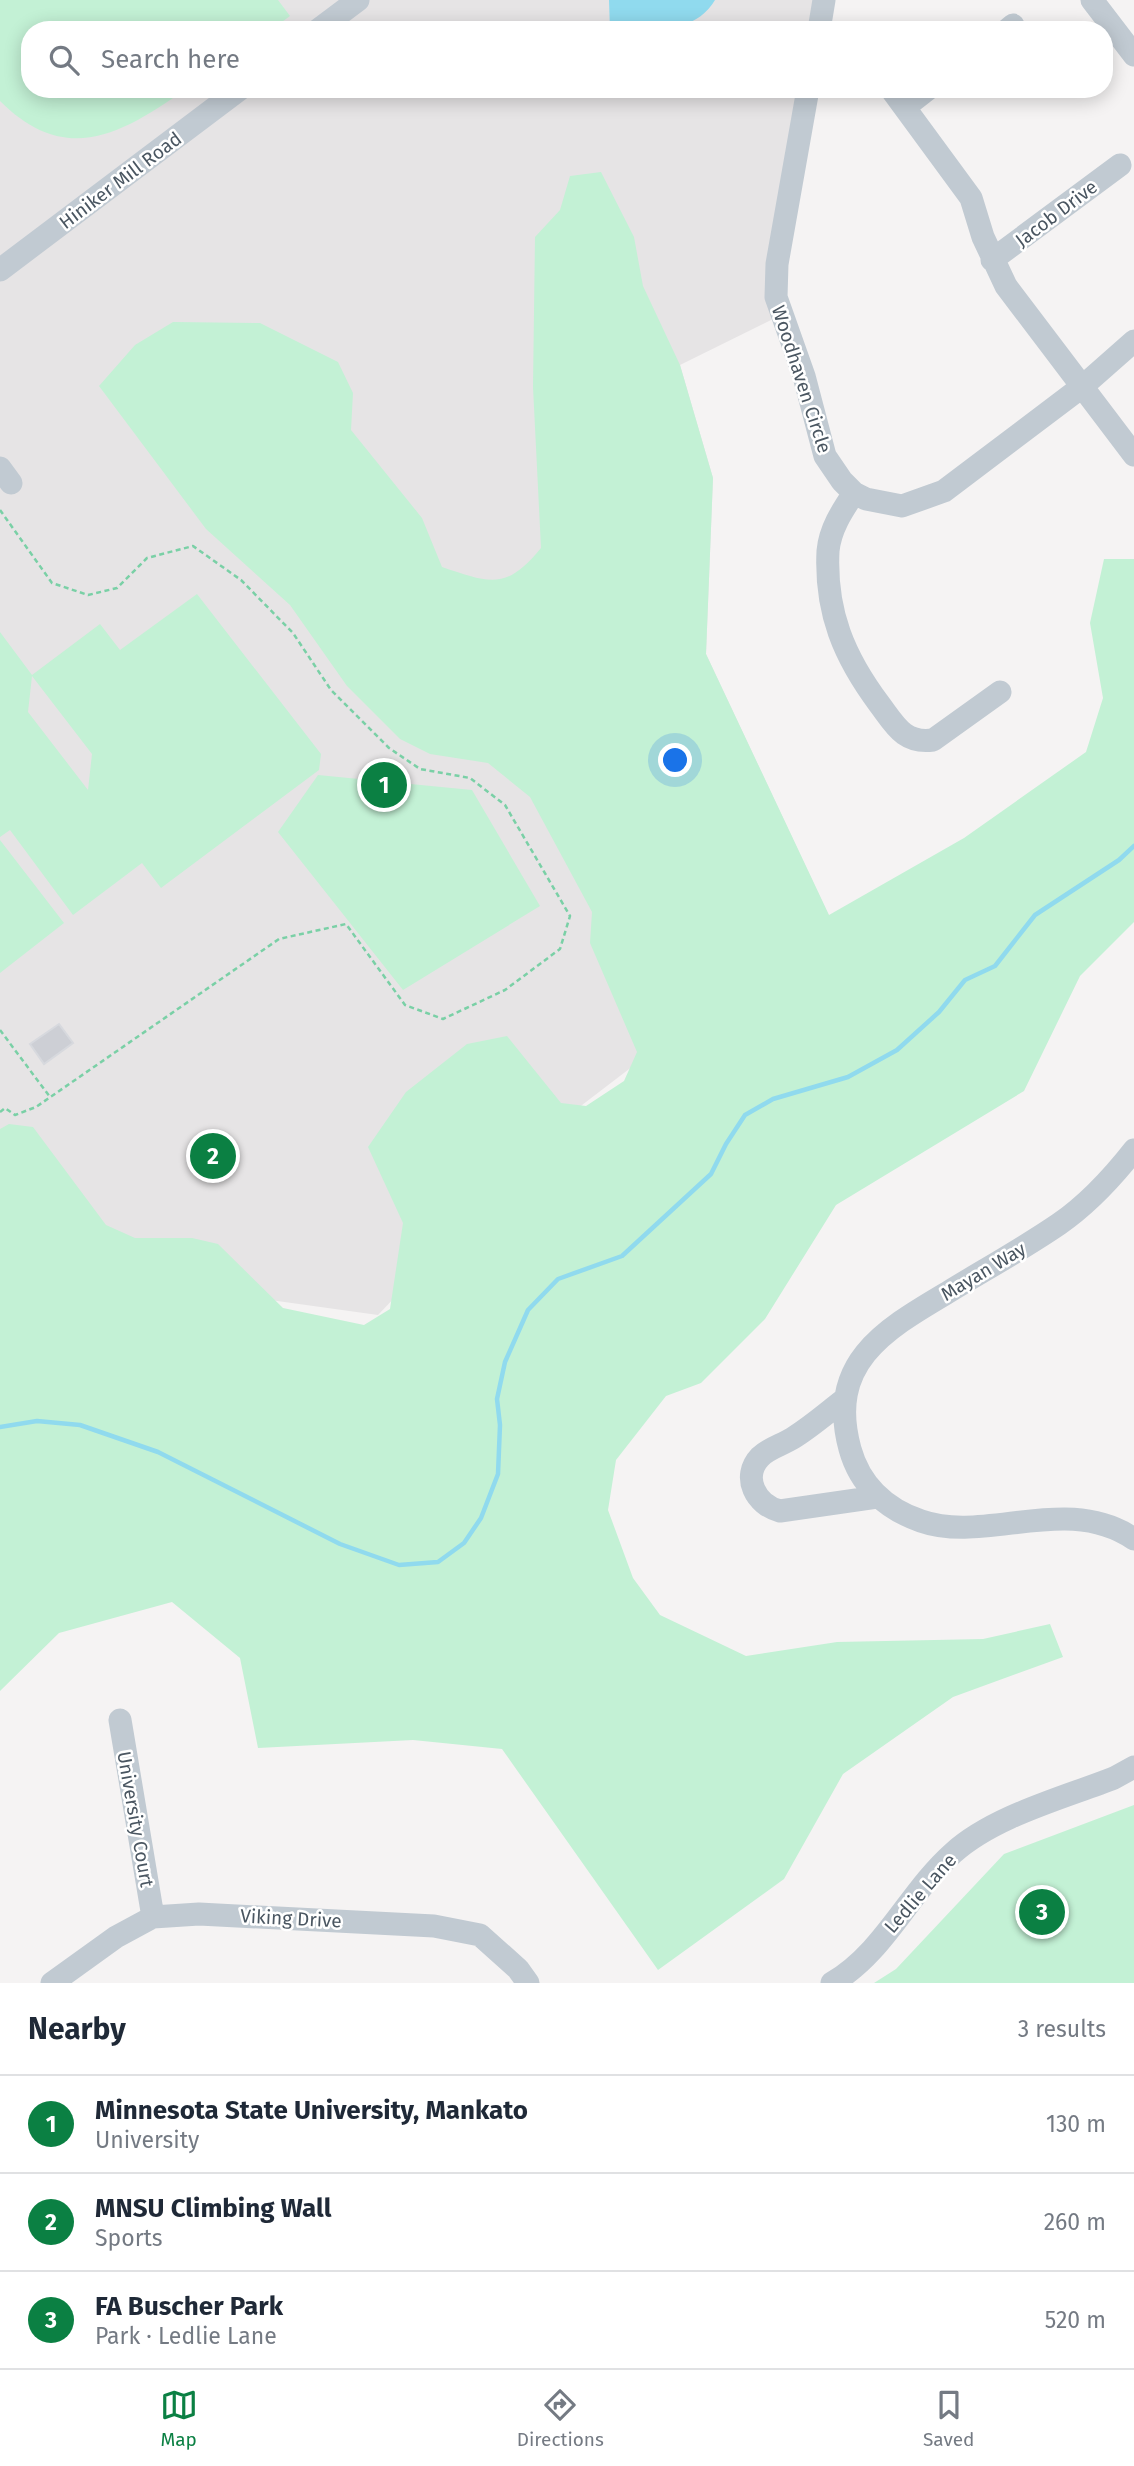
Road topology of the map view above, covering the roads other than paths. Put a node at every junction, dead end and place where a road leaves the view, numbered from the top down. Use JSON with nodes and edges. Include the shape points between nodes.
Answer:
{"nodes":[{"id":1,"x":358,"y":0,"type":"edge"},
{"id":2,"x":824,"y":0,"type":"edge"},
{"id":3,"x":1092,"y":0,"type":"edge"},
{"id":4,"x":330,"y":21,"type":"edge"},
{"id":5,"x":820,"y":21,"type":"edge"},
{"id":6,"x":1108,"y":21,"type":"edge"},
{"id":7,"x":1113,"y":28,"type":"edge"},
{"id":8,"x":1134,"y":55,"type":"edge"},
{"id":9,"x":228,"y":98,"type":"edge"},
{"id":10,"x":806,"y":98,"type":"edge"},
{"id":11,"x":898,"y":98,"type":"edge"},
{"id":12,"x":1120,"y":165,"type":"dead end"},
{"id":13,"x":992,"y":260,"type":"junction"},
{"id":14,"x":0,"y":270,"type":"edge"},
{"id":15,"x":1134,"y":341,"type":"edge"},
{"id":16,"x":1083,"y":386,"type":"junction"},
{"id":17,"x":1134,"y":455,"type":"edge"},
{"id":18,"x":854,"y":493,"type":"junction"},
{"id":19,"x":1000,"y":692,"type":"dead end"},
{"id":20,"x":1134,"y":1150,"type":"edge"},
{"id":21,"x":845,"y":1399,"type":"junction"},
{"id":22,"x":877,"y":1497,"type":"junction"},
{"id":23,"x":1134,"y":1539,"type":"edge"},
{"id":24,"x":120,"y":1720,"type":"dead end"},
{"id":25,"x":1134,"y":1767,"type":"edge"},
{"id":26,"x":153,"y":1917,"type":"junction"},
{"id":27,"x":52,"y":1983,"type":"edge"},
{"id":28,"x":528,"y":1983,"type":"edge"},
{"id":29,"x":832,"y":1983,"type":"edge"}],
"edges":[{"from":1,"to":4,"type":"street"},
{"from":2,"to":5,"type":"street"},
{"from":3,"to":6,"type":"street"},
{"from":7,"to":8,"type":"street"},
{"from":9,"to":14,"type":"street","name":"Hiniker Mill Road"},
{"from":10,"to":18,"type":"street","name":"Woodhaven Circle","via":[[777,264],[776,297],[825,456]]},
{"from":11,"to":13,"type":"street","name":"Jacob Drive","via":[[971,198]]},
{"from":12,"to":13,"type":"street","name":"Jacob Drive"},
{"from":13,"to":16,"type":"street","name":"Jacob Drive","via":[[1006,286]]},
{"from":15,"to":16,"type":"street"},
{"from":16,"to":17,"type":"street","name":"Jacob Drive"},
{"from":16,"to":18,"type":"street","via":[[944,491],[902,506]]},
{"from":18,"to":19,"type":"street","via":[[834,527],[828,559],[838,632],[857,674],[901,733],[923,741],[933,740]]},
{"from":20,"to":21,"type":"street","name":"Mayan Way","via":[[1110,1180],[1060,1224],[884,1332],[859,1361]]},
{"from":21,"to":22,"type":"street","name":"Mayan Way","via":[[851,1454]]},
{"from":21,"to":22,"type":"street","via":[[758,1459],[752,1469],[755,1494],[770,1509],[780,1511]]},
{"from":22,"to":23,"type":"street","name":"Mayan Way","via":[[922,1522],[956,1527],[1087,1520]]},
{"from":24,"to":26,"type":"street","name":"University Court"},
{"from":25,"to":29,"type":"street","name":"Ledlie Lane","via":[[981,1832],[952,1854],[868,1954]]},
{"from":26,"to":27,"type":"street","name":"Viking Drive"},
{"from":26,"to":28,"type":"street","name":"Viking Drive","via":[[199,1914],[434,1926],[480,1935]]}]}
